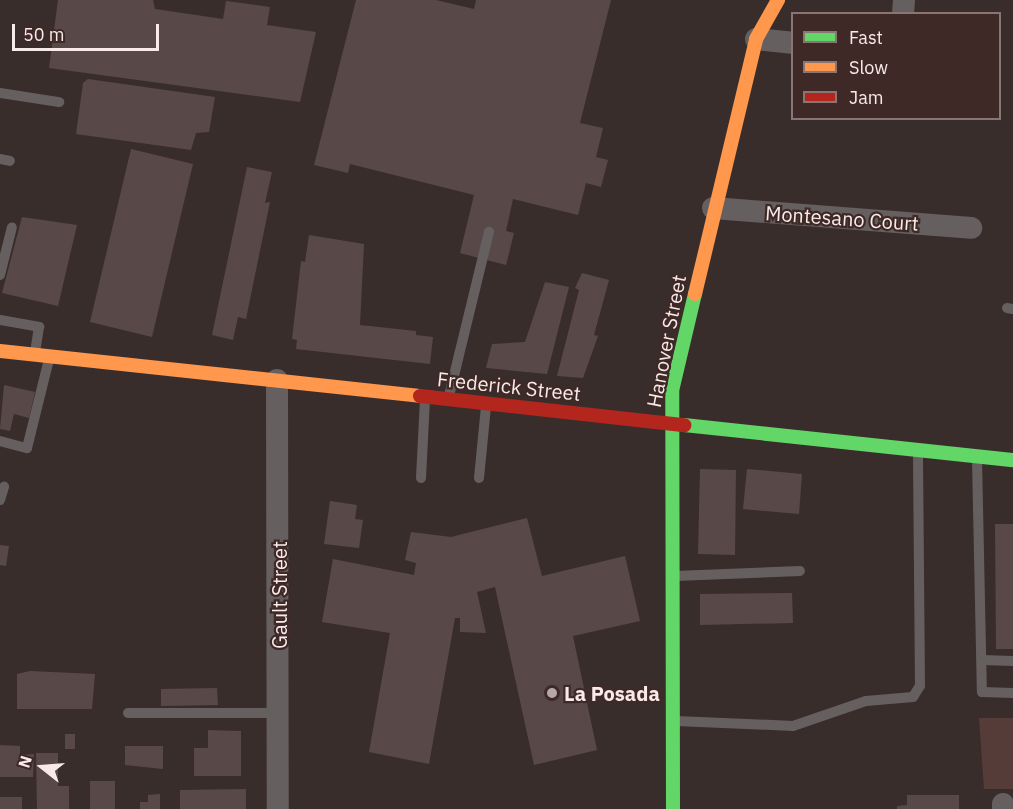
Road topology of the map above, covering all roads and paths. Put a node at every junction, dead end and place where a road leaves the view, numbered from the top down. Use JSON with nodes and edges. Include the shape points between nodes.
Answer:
{"nodes":[{"id":1,"x":778,"y":0,"type":"edge"},
{"id":2,"x":756,"y":39,"type":"junction"},
{"id":3,"x":791,"y":43,"type":"edge"},
{"id":4,"x":0,"y":93,"type":"edge"},
{"id":5,"x":59,"y":102,"type":"dead end"},
{"id":6,"x":713,"y":208,"type":"junction"},
{"id":7,"x":12,"y":227,"type":"dead end"},
{"id":8,"x":971,"y":228,"type":"dead end"},
{"id":9,"x":489,"y":232,"type":"dead end"},
{"id":10,"x":0,"y":275,"type":"edge"},
{"id":11,"x":0,"y":320,"type":"edge"},
{"id":12,"x":0,"y":351,"type":"edge"},
{"id":13,"x":42,"y":355,"type":"junction"},
{"id":14,"x":277,"y":380,"type":"junction"},
{"id":15,"x":425,"y":396,"type":"junction"},
{"id":16,"x":448,"y":399,"type":"junction"},
{"id":17,"x":487,"y":403,"type":"junction"},
{"id":18,"x":670,"y":423,"type":"junction"},
{"id":19,"x":0,"y":441,"type":"edge"},
{"id":20,"x":918,"y":449,"type":"junction"},
{"id":21,"x":977,"y":456,"type":"junction"},
{"id":22,"x":1013,"y":460,"type":"edge"},
{"id":23,"x":422,"y":478,"type":"dead end"},
{"id":24,"x":479,"y":478,"type":"dead end"},
{"id":25,"x":4,"y":487,"type":"dead end"},
{"id":26,"x":0,"y":500,"type":"edge"},
{"id":27,"x":800,"y":571,"type":"dead end"},
{"id":28,"x":671,"y":576,"type":"junction"},
{"id":29,"x":981,"y":660,"type":"junction"},
{"id":30,"x":1013,"y":661,"type":"edge"},
{"id":31,"x":1013,"y":693,"type":"edge"},
{"id":32,"x":128,"y":713,"type":"dead end"},
{"id":33,"x":279,"y":713,"type":"junction"},
{"id":34,"x":672,"y":721,"type":"junction"},
{"id":35,"x":278,"y":809,"type":"edge"},
{"id":36,"x":672,"y":809,"type":"edge"}],
"edges":[{"from":1,"to":2,"type":"main road","name":"Hanover Street"},
{"from":2,"to":3,"type":"street"},
{"from":2,"to":6,"type":"main road","name":"Hanover Street"},
{"from":4,"to":5,"type":"lane"},
{"from":6,"to":8,"type":"street","name":"Montesano Court"},
{"from":6,"to":18,"type":"main road","name":"Hanover Street","via":[[672,391]]},
{"from":7,"to":10,"type":"lane"},
{"from":9,"to":16,"type":"lane"},
{"from":11,"to":13,"type":"lane","via":[[39,327]]},
{"from":12,"to":13,"type":"main road","name":"Frederick Street"},
{"from":13,"to":14,"type":"main road","name":"Frederick Street"},
{"from":13,"to":19,"type":"lane","via":[[27,448]]},
{"from":14,"to":15,"type":"main road","name":"Frederick Street"},
{"from":14,"to":33,"type":"street","name":"Gault Street"},
{"from":15,"to":16,"type":"main road","name":"Frederick Street"},
{"from":15,"to":23,"type":"lane"},
{"from":16,"to":17,"type":"main road","name":"Frederick Street"},
{"from":17,"to":18,"type":"main road","name":"Frederick Street"},
{"from":17,"to":24,"type":"lane"},
{"from":18,"to":20,"type":"main road","name":"Frederick Street"},
{"from":18,"to":28,"type":"main road","name":"Hanover Street"},
{"from":20,"to":21,"type":"main road","name":"Frederick Street"},
{"from":20,"to":34,"type":"lane","via":[[921,686],[913,697],[866,701],[793,726]]},
{"from":21,"to":22,"type":"main road","name":"Frederick Street"},
{"from":21,"to":29,"type":"lane"},
{"from":25,"to":26,"type":"lane"},
{"from":27,"to":28,"type":"lane"},
{"from":28,"to":34,"type":"main road","name":"Hanover Street"},
{"from":29,"to":30,"type":"lane"},
{"from":29,"to":31,"type":"lane","via":[[982,692]]},
{"from":32,"to":33,"type":"lane"},
{"from":33,"to":35,"type":"street","name":"Gault Street"},
{"from":34,"to":36,"type":"main road","name":"Hanover Street"}]}
